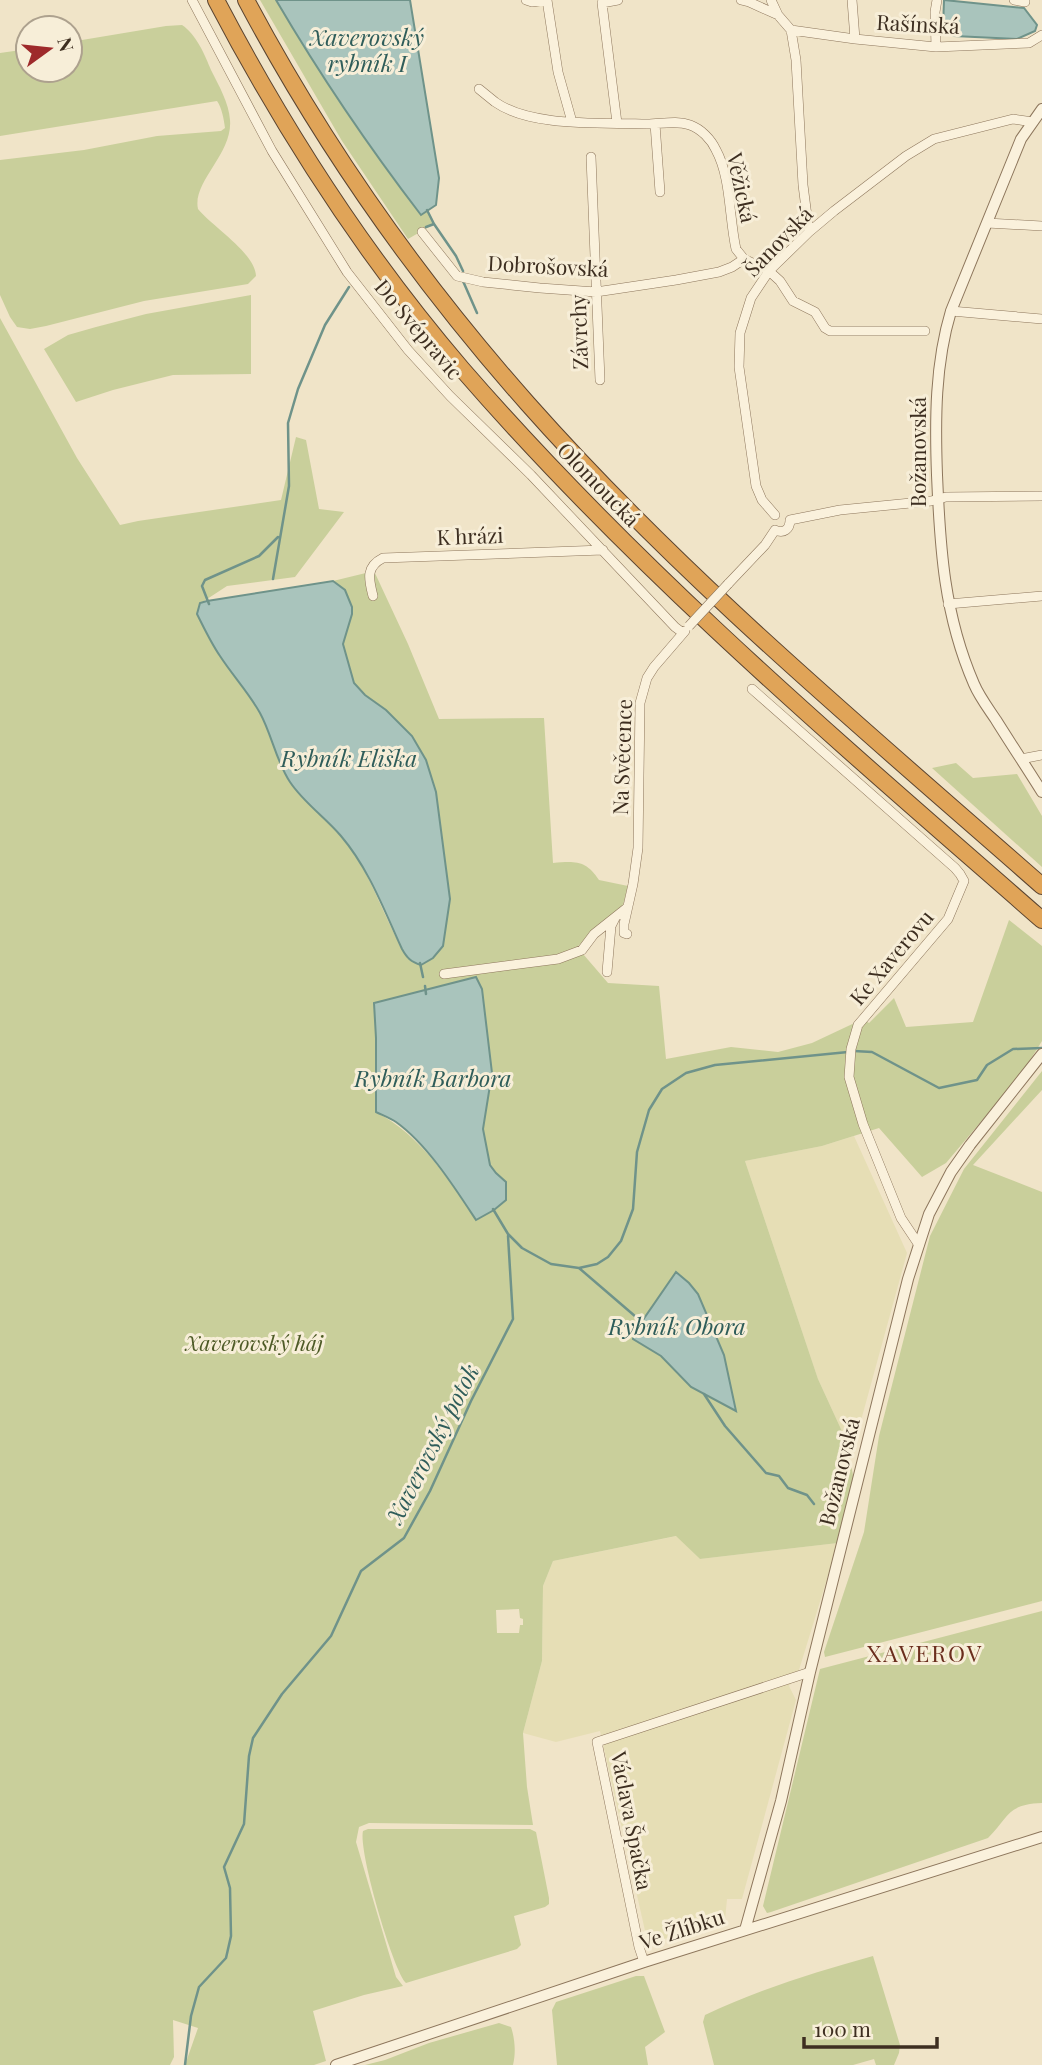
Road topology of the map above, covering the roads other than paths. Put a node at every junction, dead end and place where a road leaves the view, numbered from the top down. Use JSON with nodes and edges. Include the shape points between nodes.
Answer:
{"nodes":[{"id":1,"x":192,"y":0,"type":"edge"},
{"id":2,"x":216,"y":0,"type":"edge"},
{"id":3,"x":246,"y":0,"type":"edge"},
{"id":4,"x":526,"y":0,"type":"edge"},
{"id":5,"x":547,"y":0,"type":"edge"},
{"id":6,"x":618,"y":0,"type":"edge"},
{"id":7,"x":741,"y":0,"type":"edge"},
{"id":8,"x":771,"y":0,"type":"edge"},
{"id":9,"x":852,"y":0,"type":"edge"},
{"id":10,"x":937,"y":0,"type":"edge"},
{"id":11,"x":1014,"y":0,"type":"edge"},
{"id":12,"x":1025,"y":0,"type":"edge"},
{"id":13,"x":778,"y":15,"type":"junction"},
{"id":14,"x":791,"y":30,"type":"junction"},
{"id":15,"x":1042,"y":35,"type":"edge"},
{"id":16,"x":855,"y":39,"type":"junction"},
{"id":17,"x":936,"y":47,"type":"junction"},
{"id":18,"x":479,"y":89,"type":"dead end"},
{"id":19,"x":1042,"y":109,"type":"edge"},
{"id":20,"x":572,"y":121,"type":"junction"},
{"id":21,"x":1033,"y":122,"type":"junction"},
{"id":22,"x":617,"y":123,"type":"junction"},
{"id":23,"x":655,"y":124,"type":"junction"},
{"id":24,"x":591,"y":157,"type":"dead end"},
{"id":25,"x":660,"y":192,"type":"dead end"},
{"id":26,"x":987,"y":223,"type":"junction"},
{"id":27,"x":1042,"y":226,"type":"edge"},
{"id":28,"x":422,"y":232,"type":"dead end"},
{"id":29,"x":809,"y":232,"type":"junction"},
{"id":30,"x":744,"y":259,"type":"junction"},
{"id":31,"x":769,"y":271,"type":"junction"},
{"id":32,"x":596,"y":292,"type":"junction"},
{"id":33,"x":951,"y":311,"type":"junction"},
{"id":34,"x":1042,"y":319,"type":"edge"},
{"id":35,"x":925,"y":331,"type":"dead end"},
{"id":36,"x":600,"y":380,"type":"dead end"},
{"id":37,"x":1042,"y":496,"type":"edge"},
{"id":38,"x":938,"y":499,"type":"junction"},
{"id":39,"x":775,"y":515,"type":"junction"},
{"id":40,"x":790,"y":520,"type":"junction"},
{"id":41,"x":775,"y":530,"type":"junction"},
{"id":42,"x":603,"y":550,"type":"junction"},
{"id":43,"x":373,"y":596,"type":"dead end"},
{"id":44,"x":1042,"y":596,"type":"edge"},
{"id":45,"x":948,"y":604,"type":"junction"},
{"id":46,"x":686,"y":629,"type":"junction"},
{"id":47,"x":752,"y":689,"type":"dead end"},
{"id":48,"x":1042,"y":755,"type":"edge"},
{"id":49,"x":1021,"y":759,"type":"junction"},
{"id":50,"x":1042,"y":792,"type":"edge"},
{"id":51,"x":1042,"y":886,"type":"edge"},
{"id":52,"x":628,"y":907,"type":"junction"},
{"id":53,"x":616,"y":916,"type":"junction"},
{"id":54,"x":1042,"y":920,"type":"edge"},
{"id":55,"x":627,"y":934,"type":"dead end"},
{"id":56,"x":607,"y":972,"type":"dead end"},
{"id":57,"x":444,"y":974,"type":"dead end"},
{"id":58,"x":1042,"y":1054,"type":"edge"},
{"id":59,"x":919,"y":1245,"type":"junction"},
{"id":60,"x":810,"y":1672,"type":"junction"},
{"id":61,"x":1042,"y":1837,"type":"edge"},
{"id":62,"x":745,"y":1930,"type":"junction"},
{"id":63,"x":644,"y":1962,"type":"junction"},
{"id":64,"x":336,"y":2065,"type":"edge"}],
"edges":[{"from":1,"to":42,"type":"street","name":"Do Svépravic","via":[[272,151],[347,272],[450,396]]},
{"from":2,"to":54,"type":"highway","name":"Olomoucká","via":[[296,140],[358,233],[460,367],[509,422],[596,515],[728,641]]},
{"from":3,"to":51,"type":"highway","name":"Olomoucká","via":[[318,126],[381,220],[528,404],[744,621]]},
{"from":4,"to":5,"type":"street"},
{"from":5,"to":20,"type":"street","via":[[558,72]]},
{"from":6,"to":22,"type":"street","via":[[602,3]]},
{"from":7,"to":13,"type":"street"},
{"from":8,"to":13,"type":"street"},
{"from":9,"to":16,"type":"street"},
{"from":10,"to":17,"type":"street"},
{"from":11,"to":12,"type":"street"},
{"from":13,"to":14,"type":"street"},
{"from":14,"to":16,"type":"street","name":"Rašínská"},
{"from":14,"to":29,"type":"street"},
{"from":15,"to":17,"type":"street","name":"Rašínská","via":[[1029,43]]},
{"from":16,"to":17,"type":"street","name":"Rašínská"},
{"from":18,"to":20,"type":"street","name":"Věžická","via":[[515,111],[545,120]]},
{"from":19,"to":21,"type":"street","name":"Božanovská"},
{"from":20,"to":22,"type":"street","name":"Věžická"},
{"from":21,"to":26,"type":"street","name":"Božanovská","via":[[1021,139]]},
{"from":21,"to":29,"type":"street","name":"Šanovská","via":[[1013,119],[933,139]]},
{"from":22,"to":23,"type":"street","name":"Věžická"},
{"from":23,"to":25,"type":"street"},
{"from":23,"to":30,"type":"street","name":"Věžická","via":[[688,124],[712,142],[724,174],[736,249]]},
{"from":24,"to":32,"type":"street","name":"Závrchy"},
{"from":26,"to":27,"type":"street"},
{"from":26,"to":33,"type":"street","name":"Božanovská"},
{"from":28,"to":32,"type":"street","name":"Dobrošovská","via":[[457,275],[487,283]]},
{"from":29,"to":31,"type":"street","name":"Šanovská"},
{"from":30,"to":31,"type":"street"},
{"from":30,"to":32,"type":"street","name":"Dobrošovská","via":[[719,272]]},
{"from":31,"to":35,"type":"street","via":[[793,301],[815,312],[830,331]]},
{"from":31,"to":39,"type":"street","name":"Šanovská","via":[[751,298],[740,333],[739,367],[756,486]]},
{"from":32,"to":36,"type":"street","name":"Závrchy"},
{"from":33,"to":34,"type":"street"},
{"from":33,"to":38,"type":"street","name":"Božanovská","via":[[937,399]]},
{"from":37,"to":38,"type":"street"},
{"from":38,"to":40,"type":"street"},
{"from":38,"to":45,"type":"street","name":"Božanovská"},
{"from":39,"to":40,"type":"street","via":[[785,513]]},
{"from":39,"to":41,"type":"street","via":[[771,523]]},
{"from":40,"to":41,"type":"street","name":"Na Svěcence","via":[[786,530]]},
{"from":41,"to":46,"type":"street","name":"Na Svěcence","bridge":true},
{"from":42,"to":43,"type":"street","name":"K hrázi","via":[[383,558],[370,572]]},
{"from":42,"to":46,"type":"street","name":"Do Svépravic","via":[[675,627]]},
{"from":44,"to":45,"type":"street"},
{"from":45,"to":49,"type":"street","name":"Božanovská","via":[[975,687]]},
{"from":46,"to":52,"type":"street","name":"Na Svěcence","via":[[647,678],[640,703],[638,848]]},
{"from":47,"to":59,"type":"street","name":"Ke Xaverovu","via":[[955,868],[964,881],[948,919],[858,1025],[850,1052],[849,1077],[863,1124],[901,1217]]},
{"from":48,"to":49,"type":"street"},
{"from":49,"to":50,"type":"street","name":"Božanovská"},
{"from":52,"to":53,"type":"street"},
{"from":52,"to":55,"type":"street","name":"Na Svěcence"},
{"from":53,"to":56,"type":"street"},
{"from":53,"to":57,"type":"street","via":[[582,950],[558,960]]},
{"from":58,"to":59,"type":"street","name":"Božanovská","via":[[951,1172]]},
{"from":59,"to":60,"type":"street","name":"Božanovská"},
{"from":60,"to":62,"type":"street","name":"Božanovská"},
{"from":60,"to":63,"type":"street","name":"Václava Špačka","via":[[597,1742]]},
{"from":61,"to":62,"type":"street","name":"Ve Žlíbku"},
{"from":62,"to":63,"type":"street","name":"Ve Žlíbku"},
{"from":63,"to":64,"type":"street","name":"Ve Žlíbku"}]}
